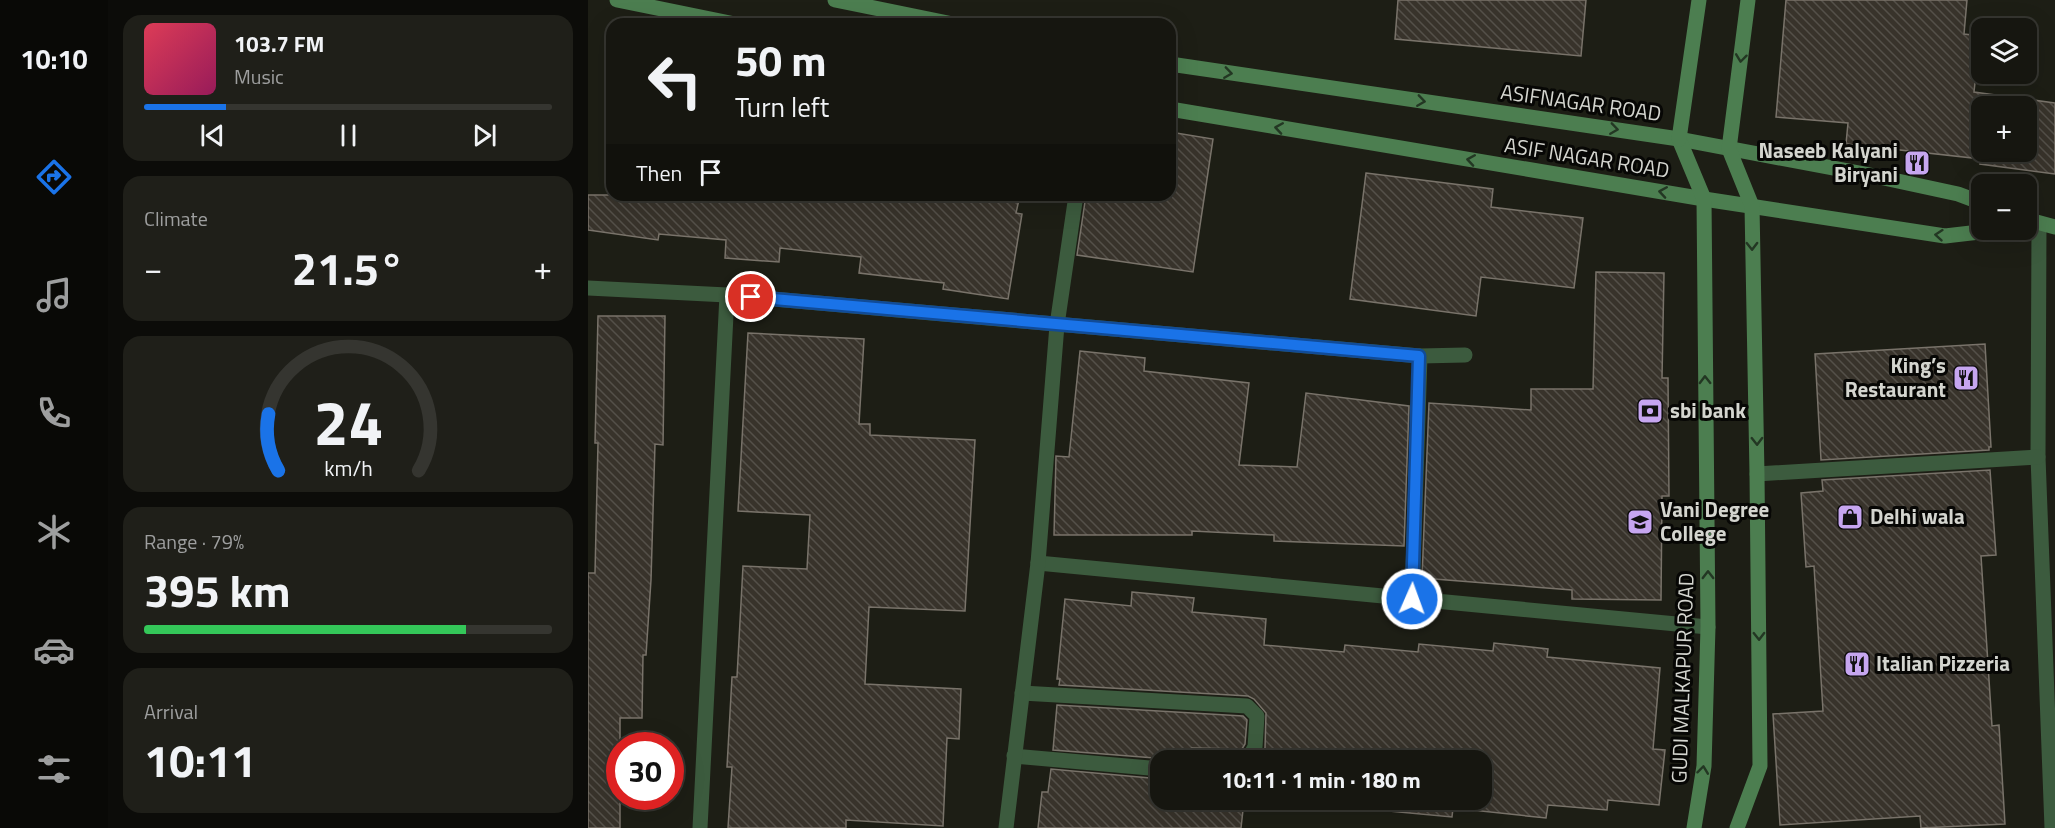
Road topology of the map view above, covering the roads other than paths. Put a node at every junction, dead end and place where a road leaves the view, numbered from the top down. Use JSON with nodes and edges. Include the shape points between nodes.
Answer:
{"nodes":[{"id":1,"x":617,"y":0,"type":"edge"},
{"id":2,"x":835,"y":0,"type":"edge"},
{"id":3,"x":1699,"y":0,"type":"edge"},
{"id":4,"x":1748,"y":0,"type":"edge"},
{"id":5,"x":706,"y":18,"type":"edge"},
{"id":6,"x":924,"y":18,"type":"edge"},
{"id":7,"x":1176,"y":65,"type":"edge"},
{"id":8,"x":1176,"y":110,"type":"edge"},
{"id":9,"x":1679,"y":139,"type":"junction"},
{"id":10,"x":1729,"y":149,"type":"junction"},
{"id":11,"x":1971,"y":198,"type":"edge"},
{"id":12,"x":1704,"y":199,"type":"junction"},
{"id":13,"x":1075,"y":201,"type":"edge"},
{"id":14,"x":1752,"y":207,"type":"junction"},
{"id":15,"x":2037,"y":224,"type":"edge"},
{"id":16,"x":2055,"y":227,"type":"edge"},
{"id":17,"x":1971,"y":233,"type":"edge"},
{"id":18,"x":2032,"y":240,"type":"edge"},
{"id":19,"x":588,"y":288,"type":"edge"},
{"id":20,"x":727,"y":295,"type":"junction"},
{"id":21,"x":1057,"y":326,"type":"junction"},
{"id":22,"x":1464,"y":355,"type":"dead end"},
{"id":23,"x":1419,"y":356,"type":"junction"},
{"id":24,"x":2038,"y":458,"type":"junction"},
{"id":25,"x":1757,"y":474,"type":"junction"},
{"id":26,"x":1038,"y":563,"type":"junction"},
{"id":27,"x":1412,"y":599,"type":"junction"},
{"id":28,"x":1708,"y":627,"type":"junction"},
{"id":29,"x":1022,"y":693,"type":"junction"},
{"id":30,"x":1253,"y":750,"type":"edge"},
{"id":31,"x":1014,"y":756,"type":"junction"},
{"id":32,"x":1150,"y":768,"type":"edge"},
{"id":33,"x":700,"y":828,"type":"edge"},
{"id":34,"x":1006,"y":828,"type":"edge"},
{"id":35,"x":1694,"y":828,"type":"edge"},
{"id":36,"x":1737,"y":828,"type":"edge"},
{"id":37,"x":2052,"y":828,"type":"edge"}],
"edges":[{"from":1,"to":5,"type":"main road"},
{"from":2,"to":6,"type":"main road"},
{"from":3,"to":9,"type":"main road"},
{"from":4,"to":10,"type":"main road","one_way":true},
{"from":7,"to":9,"type":"main road","name":"ASIFNAGAR ROAD","one_way":true},
{"from":12,"to":8,"type":"main road","name":"ASIF NAGAR ROAD","one_way":true},
{"from":9,"to":10,"type":"main road","name":"ASIFNAGAR ROAD"},
{"from":9,"to":12,"type":"main road","name":"GUDI MALKAPUR ROAD"},
{"from":10,"to":11,"type":"main road","name":"ASIFNAGAR ROAD"},
{"from":10,"to":14,"type":"main road"},
{"from":12,"to":14,"type":"main road","name":"ASIF NAGAR ROAD"},
{"from":28,"to":12,"type":"main road","name":"GUDI MALKAPUR ROAD","one_way":true},
{"from":13,"to":21,"type":"street"},
{"from":17,"to":14,"type":"main road","name":"ASIF NAGAR ROAD","one_way":true,"via":[[1945,236]]},
{"from":14,"to":25,"type":"main road","one_way":true},
{"from":15,"to":16,"type":"main road"},
{"from":18,"to":24,"type":"street"},
{"from":19,"to":20,"type":"street"},
{"from":20,"to":21,"type":"street"},
{"from":20,"to":33,"type":"street"},
{"from":21,"to":23,"type":"street"},
{"from":21,"to":26,"type":"street"},
{"from":22,"to":23,"type":"street"},
{"from":23,"to":27,"type":"street"},
{"from":24,"to":25,"type":"street"},
{"from":24,"to":37,"type":"street"},
{"from":25,"to":36,"type":"main road","one_way":true,"via":[[1760,766]]},
{"from":26,"to":27,"type":"street"},
{"from":26,"to":29,"type":"street"},
{"from":27,"to":28,"type":"street"},
{"from":35,"to":28,"type":"main road","name":"GUDI MALKAPUR ROAD","one_way":true,"via":[[1704,766]]},
{"from":29,"to":30,"type":"street","via":[[1247,706],[1257,716]]},
{"from":29,"to":31,"type":"street"},
{"from":31,"to":32,"type":"street"},
{"from":31,"to":34,"type":"street"}]}
